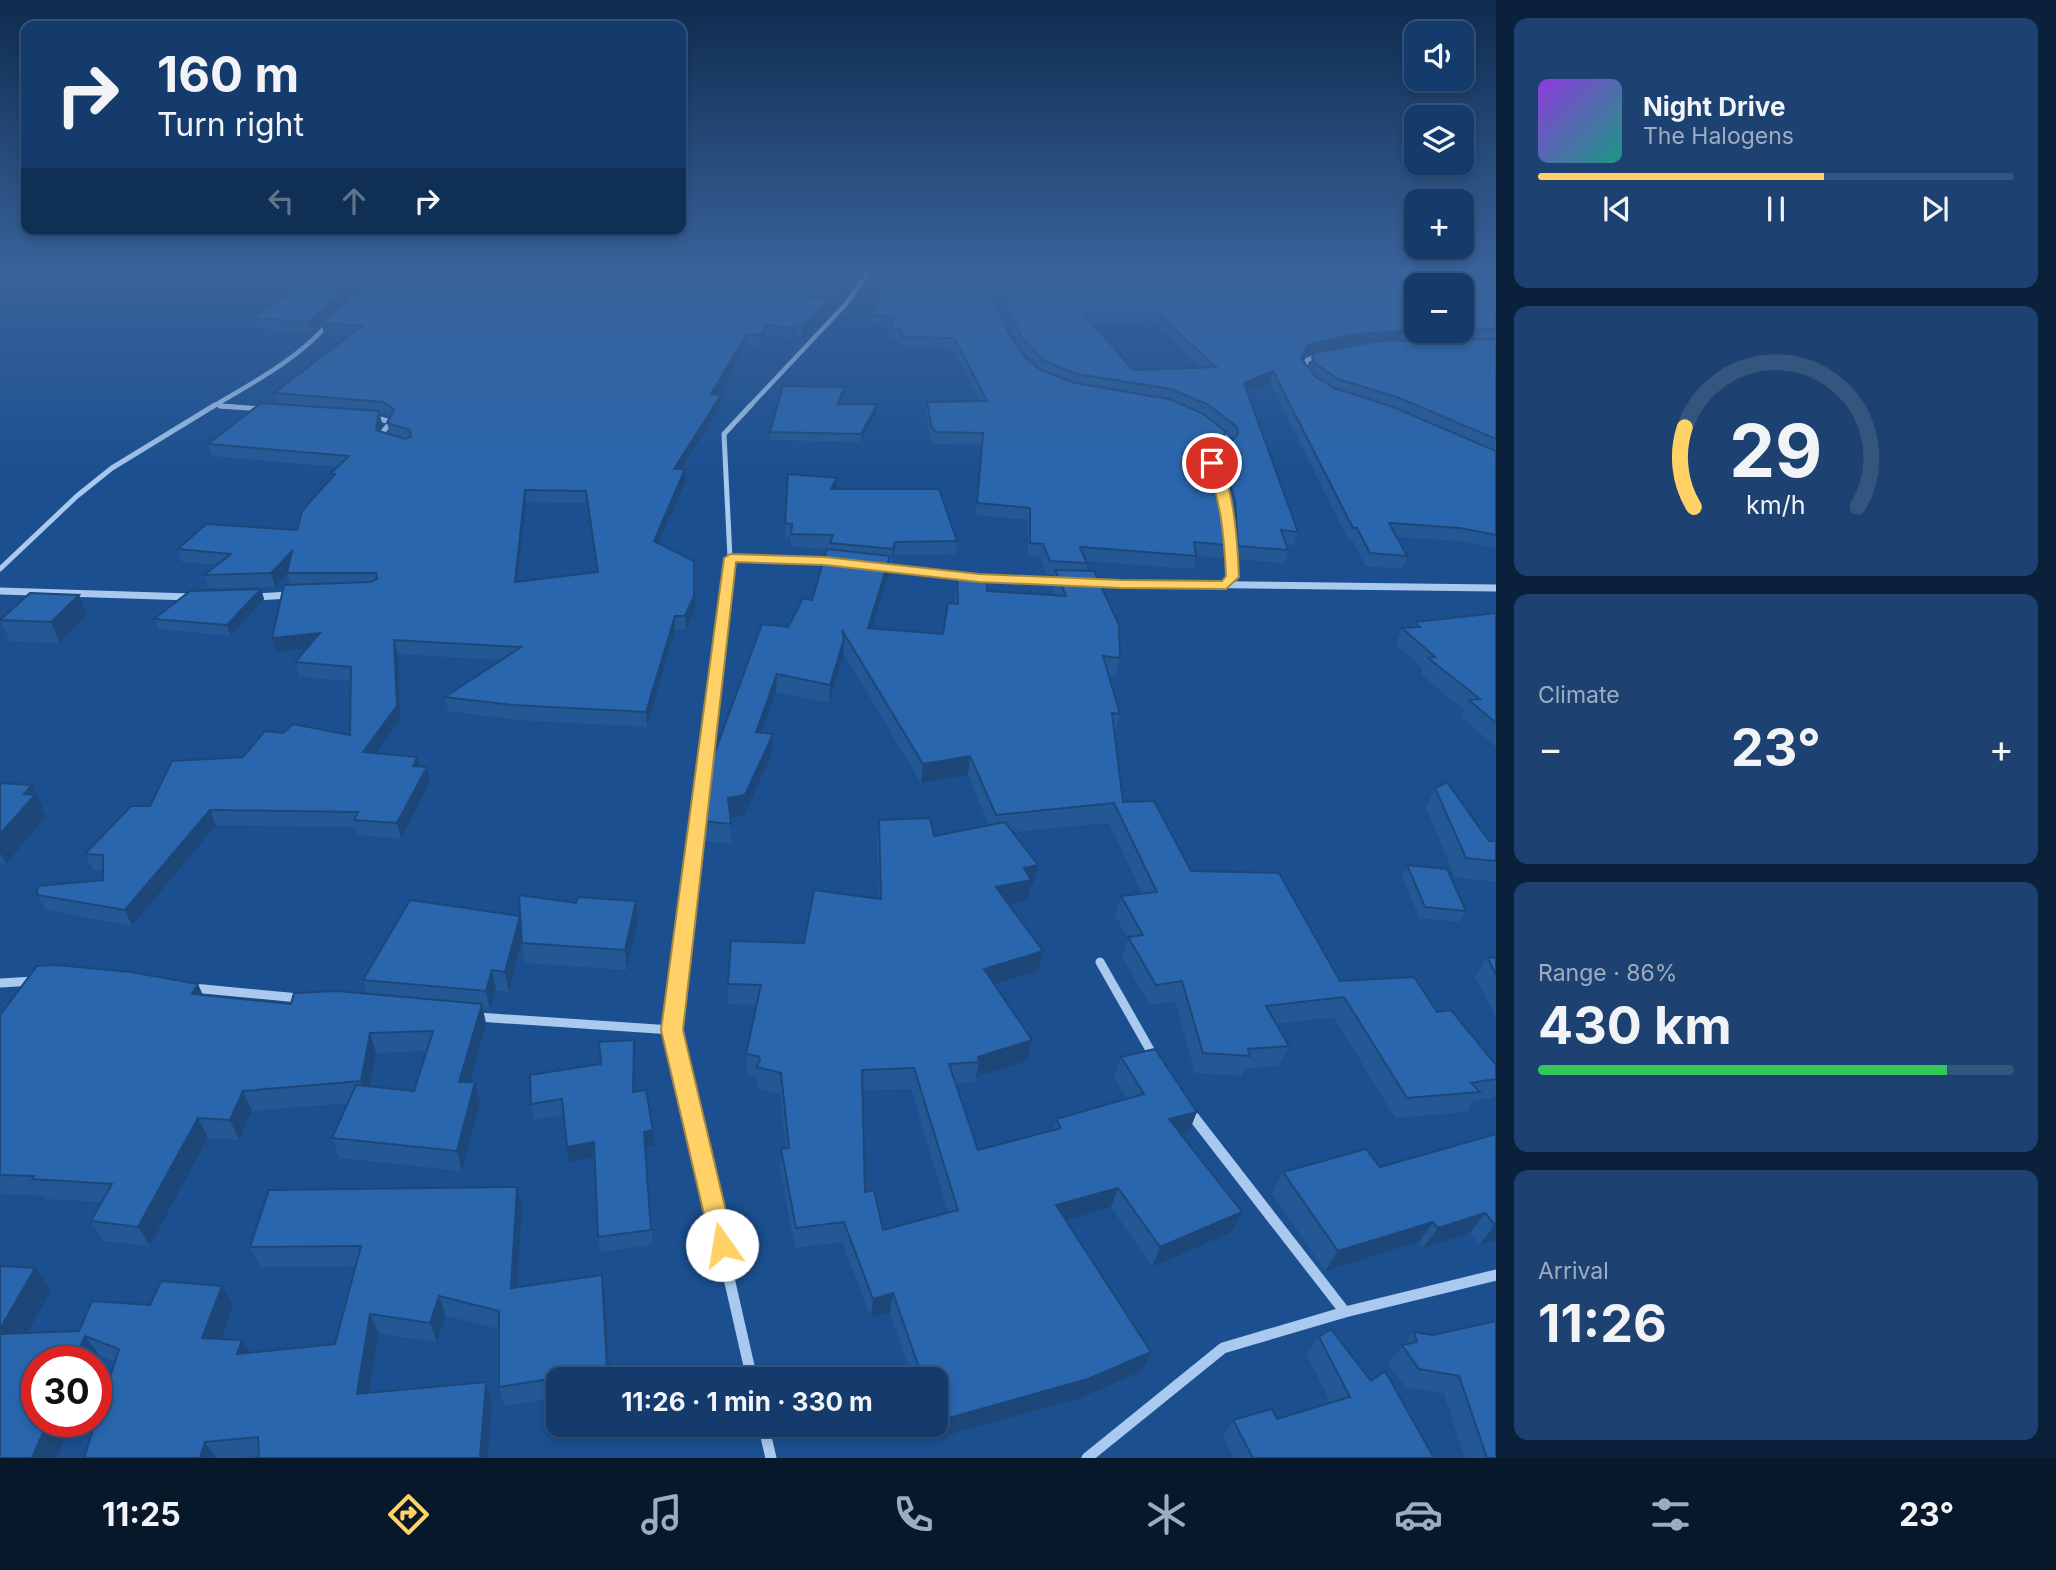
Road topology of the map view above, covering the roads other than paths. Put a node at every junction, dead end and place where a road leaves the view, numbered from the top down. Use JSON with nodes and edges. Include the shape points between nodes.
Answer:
{"nodes":[{"id":1,"x":309,"y":342,"type":"edge"},
{"id":2,"x":810,"y":342,"type":"edge"},
{"id":3,"x":1326,"y":353,"type":"edge"},
{"id":4,"x":1308,"y":379,"type":"edge"},
{"id":5,"x":219,"y":406,"type":"junction"},
{"id":6,"x":268,"y":409,"type":"edge"},
{"id":7,"x":368,"y":417,"type":"edge"},
{"id":8,"x":1214,"y":425,"type":"edge"},
{"id":9,"x":394,"y":442,"type":"edge"},
{"id":10,"x":730,"y":558,"type":"junction"},
{"id":11,"x":838,"y":563,"type":"edge"},
{"id":12,"x":876,"y":567,"type":"edge"},
{"id":13,"x":0,"y":569,"type":"edge"},
{"id":14,"x":1069,"y":582,"type":"edge"},
{"id":15,"x":1082,"y":582,"type":"edge"},
{"id":16,"x":1226,"y":585,"type":"junction"},
{"id":17,"x":1496,"y":587,"type":"edge"},
{"id":18,"x":0,"y":591,"type":"edge"},
{"id":19,"x":298,"y":594,"type":"edge"},
{"id":20,"x":197,"y":597,"type":"edge"},
{"id":21,"x":247,"y":597,"type":"edge"},
{"id":22,"x":1100,"y":962,"type":"dead end"},
{"id":23,"x":41,"y":980,"type":"edge"},
{"id":24,"x":0,"y":983,"type":"edge"},
{"id":25,"x":177,"y":987,"type":"edge"},
{"id":26,"x":315,"y":1000,"type":"edge"},
{"id":27,"x":469,"y":1016,"type":"edge"},
{"id":28,"x":672,"y":1030,"type":"junction"},
{"id":29,"x":1162,"y":1070,"type":"edge"},
{"id":30,"x":1184,"y":1105,"type":"edge"},
{"id":31,"x":1496,"y":1275,"type":"edge"},
{"id":32,"x":1345,"y":1312,"type":"junction"},
{"id":33,"x":749,"y":1367,"type":"edge"},
{"id":34,"x":766,"y":1437,"type":"edge"},
{"id":35,"x":771,"y":1458,"type":"edge"},
{"id":36,"x":1087,"y":1458,"type":"edge"}],
"edges":[{"from":1,"to":5,"type":"street"},
{"from":2,"to":10,"type":"street","via":[[724,434]]},
{"from":3,"to":4,"type":"street","via":[[1307,360],[1303,369]]},
{"from":5,"to":6,"type":"street"},
{"from":5,"to":13,"type":"street","via":[[112,468]]},
{"from":7,"to":9,"type":"street","via":[[391,422],[382,438]]},
{"from":8,"to":16,"type":"street","via":[[1231,443],[1212,463],[1230,523],[1232,577]]},
{"from":10,"to":11,"type":"street"},
{"from":10,"to":28,"type":"street"},
{"from":12,"to":14,"type":"street"},
{"from":15,"to":16,"type":"street"},
{"from":16,"to":17,"type":"street"},
{"from":18,"to":20,"type":"street"},
{"from":19,"to":21,"type":"street"},
{"from":22,"to":29,"type":"street"},
{"from":23,"to":24,"type":"street"},
{"from":25,"to":26,"type":"street"},
{"from":27,"to":28,"type":"street"},
{"from":28,"to":33,"type":"street"},
{"from":30,"to":32,"type":"street"},
{"from":31,"to":32,"type":"street"},
{"from":32,"to":36,"type":"street","via":[[1223,1348]]},
{"from":34,"to":35,"type":"street"}]}
